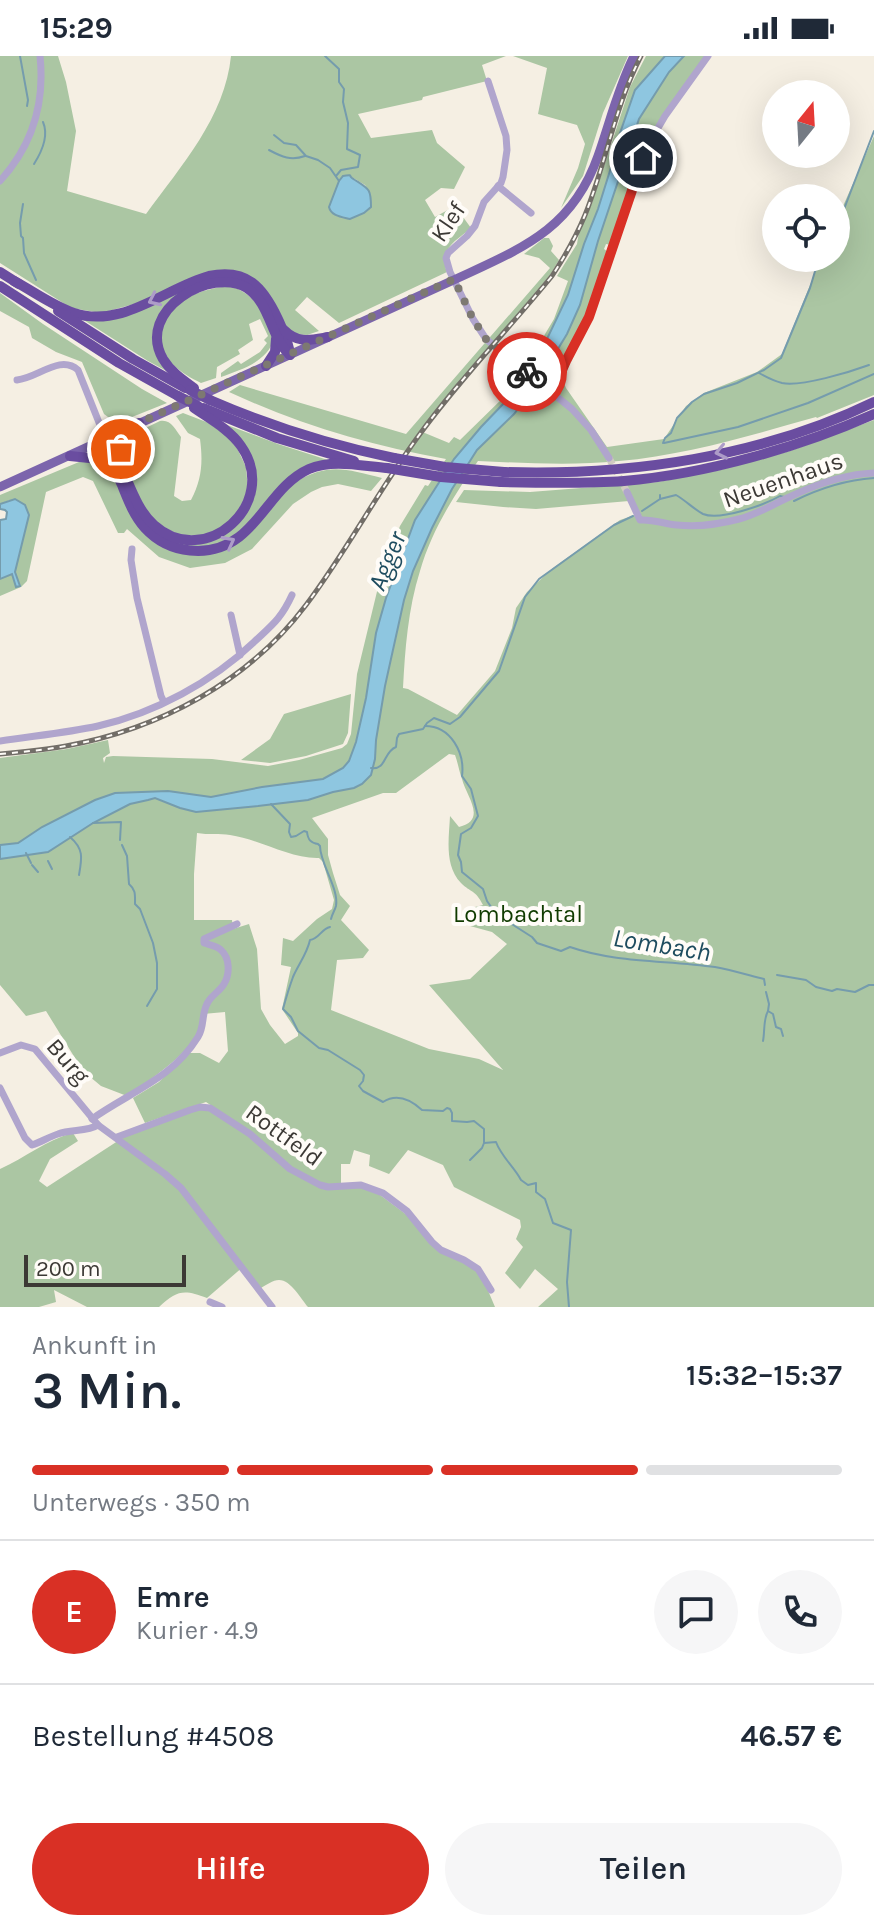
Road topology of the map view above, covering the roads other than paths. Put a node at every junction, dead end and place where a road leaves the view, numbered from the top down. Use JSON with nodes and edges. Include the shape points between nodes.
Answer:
{"nodes":[{"id":1,"x":40,"y":56,"type":"edge"},
{"id":2,"x":634,"y":56,"type":"edge"},
{"id":3,"x":708,"y":56,"type":"edge"},
{"id":4,"x":488,"y":81,"type":"dead end"},
{"id":5,"x":0,"y":181,"type":"edge"},
{"id":6,"x":498,"y":186,"type":"junction"},
{"id":7,"x":531,"y":213,"type":"dead end"},
{"id":8,"x":0,"y":272,"type":"edge"},
{"id":9,"x":454,"y":279,"type":"junction"},
{"id":10,"x":14,"y":281,"type":"junction"},
{"id":11,"x":0,"y":286,"type":"edge"},
{"id":12,"x":279,"y":331,"type":"junction"},
{"id":13,"x":328,"y":337,"type":"junction"},
{"id":14,"x":290,"y":355,"type":"junction"},
{"id":15,"x":266,"y":366,"type":"junction"},
{"id":16,"x":17,"y":380,"type":"dead end"},
{"id":17,"x":192,"y":389,"type":"junction"},
{"id":18,"x":550,"y":390,"type":"junction"},
{"id":19,"x":874,"y":402,"type":"edge"},
{"id":20,"x":196,"y":407,"type":"junction"},
{"id":21,"x":874,"y":414,"type":"edge"},
{"id":22,"x":139,"y":423,"type":"junction"},
{"id":23,"x":106,"y":440,"type":"junction"},
{"id":24,"x":70,"y":456,"type":"junction"},
{"id":25,"x":609,"y":458,"type":"tunnel mouth"},
{"id":26,"x":390,"y":463,"type":"junction"},
{"id":27,"x":118,"y":468,"type":"junction"},
{"id":28,"x":874,"y":473,"type":"edge"},
{"id":29,"x":503,"y":477,"type":"junction"},
{"id":30,"x":0,"y":487,"type":"edge"},
{"id":31,"x":627,"y":492,"type":"tunnel mouth"},
{"id":32,"x":132,"y":549,"type":"dead end"},
{"id":33,"x":292,"y":595,"type":"dead end"},
{"id":34,"x":231,"y":615,"type":"dead end"},
{"id":35,"x":240,"y":655,"type":"junction"},
{"id":36,"x":164,"y":702,"type":"junction"},
{"id":37,"x":0,"y":741,"type":"edge"},
{"id":38,"x":237,"y":924,"type":"dead end"},
{"id":39,"x":0,"y":1053,"type":"edge"},
{"id":40,"x":0,"y":1088,"type":"edge"},
{"id":41,"x":95,"y":1122,"type":"junction"},
{"id":42,"x":117,"y":1137,"type":"junction"},
{"id":43,"x":491,"y":1290,"type":"dead end"},
{"id":44,"x":210,"y":1302,"type":"dead end"},
{"id":45,"x":222,"y":1307,"type":"edge"},
{"id":46,"x":272,"y":1307,"type":"edge"}],
"edges":[{"from":1,"to":5,"type":"street","via":[[35,124]]},
{"from":2,"to":9,"type":"main road","via":[[592,170],[567,212],[531,242]]},
{"from":3,"to":18,"type":"street","via":[[651,140],[589,317]]},
{"from":4,"to":6,"type":"street","name":"Klef","via":[[507,144]]},
{"from":6,"to":7,"type":"street"},
{"from":6,"to":9,"type":"street","name":"Klef","via":[[484,202],[475,226],[448,253]]},
{"from":8,"to":10,"type":"highway"},
{"from":9,"to":13,"type":"main road"},
{"from":9,"to":18,"type":"street","name":"Klef","via":[[486,339]]},
{"from":12,"to":10,"type":"highway","one_way":true,"via":[[261,290],[232,274],[203,277],[136,308],[98,317],[71,312]]},
{"from":10,"to":17,"type":"highway","via":[[133,359]]},
{"from":11,"to":20,"type":"highway","bridge":true},
{"from":12,"to":13,"type":"highway","via":[[301,340]]},
{"from":12,"to":14,"type":"highway"},
{"from":12,"to":15,"type":"highway"},
{"from":12,"to":17,"type":"highway","via":[[259,299],[240,285],[213,284],[180,298],[162,316],[158,343],[166,363]]},
{"from":13,"to":14,"type":"main road"},
{"from":14,"to":15,"type":"main road"},
{"from":15,"to":22,"type":"main road"},
{"from":16,"to":23,"type":"street","via":[[61,364],[76,368]]},
{"from":17,"to":26,"type":"highway","bridge":true,"via":[[282,429]]},
{"from":18,"to":25,"type":"street","via":[[585,422]]},
{"from":19,"to":29,"type":"highway","one_way":true,"via":[[775,439],[699,457],[623,470]]},
{"from":20,"to":26,"type":"highway","via":[[320,452]]},
{"from":20,"to":27,"type":"highway","via":[[235,439],[251,469],[248,502],[229,527],[197,540],[166,533],[144,514]]},
{"from":21,"to":29,"type":"highway","via":[[714,467],[626,481],[540,483]]},
{"from":22,"to":23,"type":"main road"},
{"from":22,"to":27,"type":"highway","via":[[122,444]]},
{"from":23,"to":24,"type":"main road"},
{"from":23,"to":27,"type":"highway","via":[[107,453]]},
{"from":24,"to":27,"type":"highway","via":[[99,459]]},
{"from":24,"to":30,"type":"main road"},
{"from":27,"to":26,"type":"highway","one_way":true,"via":[[132,510],[145,529],[166,544],[194,551],[238,538],[286,485],[306,471],[337,464]]},
{"from":26,"to":29,"type":"highway","bridge":true},
{"from":28,"to":31,"type":"street","name":"Neuenhaus","via":[[834,480],[736,520],[699,525],[640,520]]},
{"from":32,"to":36,"type":"street","via":[[137,598]]},
{"from":33,"to":35,"type":"street","via":[[283,614]]},
{"from":34,"to":35,"type":"street"},
{"from":35,"to":36,"type":"street"},
{"from":36,"to":37,"type":"street","via":[[98,725]]},
{"from":38,"to":41,"type":"street","via":[[204,939],[223,952],[228,973],[207,1004],[195,1042],[162,1077]]},
{"from":39,"to":41,"type":"street","name":"Burg","via":[[21,1045],[35,1049]]},
{"from":40,"to":41,"type":"street","via":[[32,1145],[93,1128]]},
{"from":41,"to":42,"type":"street","name":"Burg"},
{"from":42,"to":43,"type":"street","name":"Rottfeld","via":[[190,1110],[210,1108],[306,1178],[328,1187],[361,1185],[383,1193],[441,1250],[478,1269]]},
{"from":42,"to":46,"type":"street","name":"Burg","via":[[181,1188]]},
{"from":44,"to":45,"type":"street"}]}
